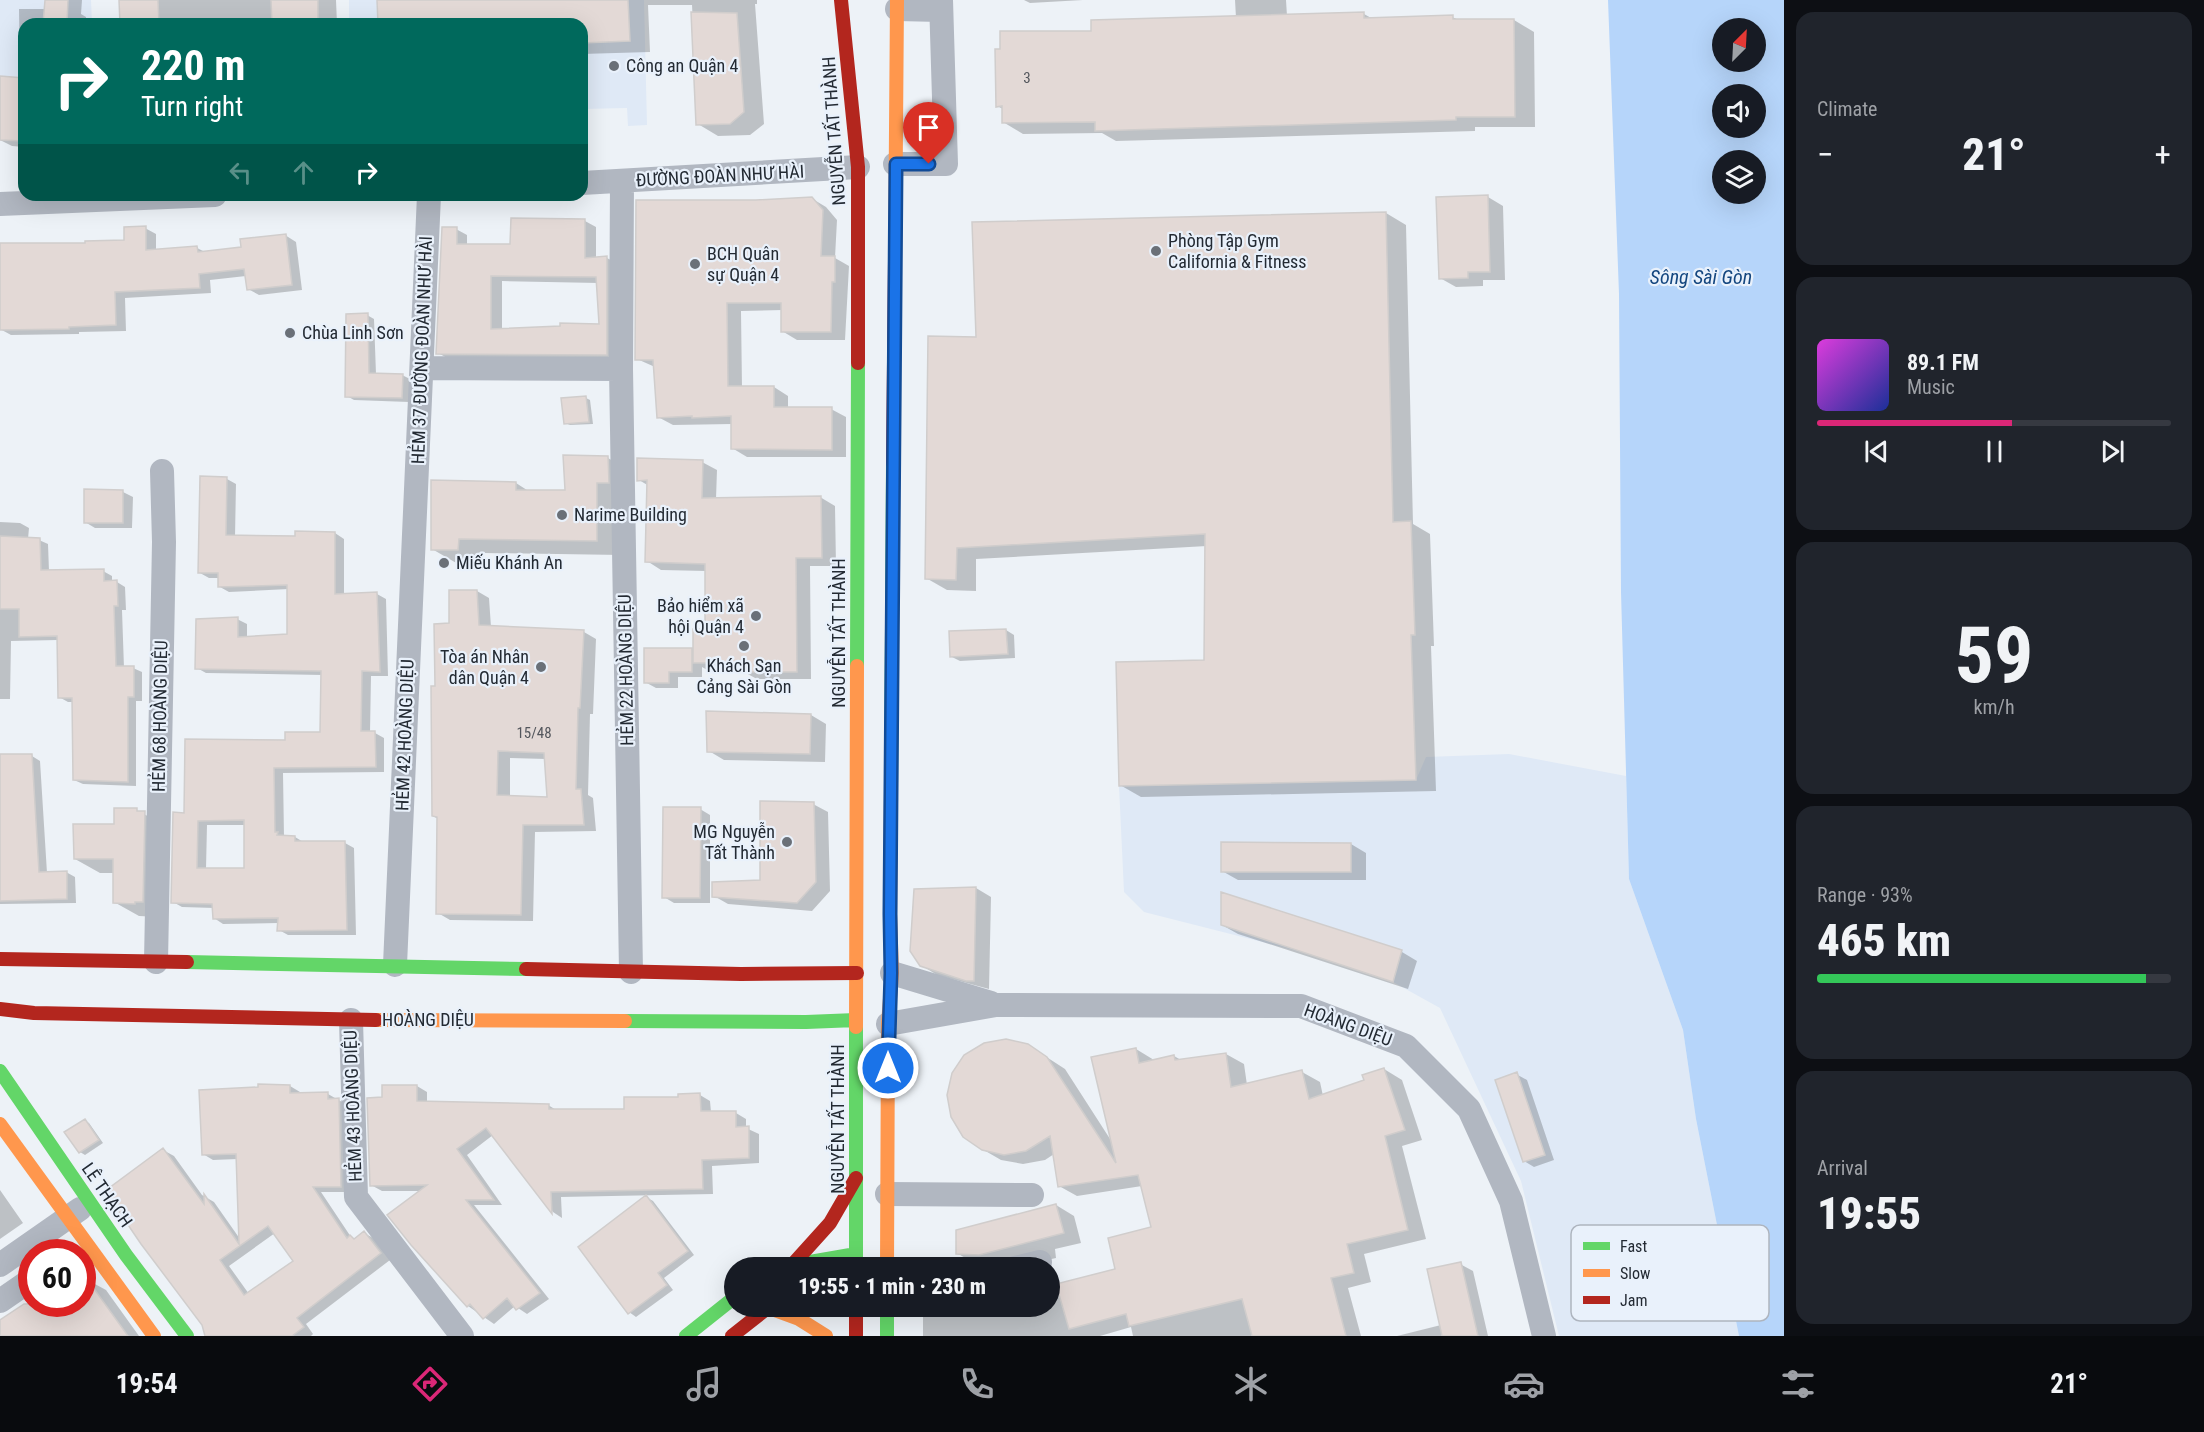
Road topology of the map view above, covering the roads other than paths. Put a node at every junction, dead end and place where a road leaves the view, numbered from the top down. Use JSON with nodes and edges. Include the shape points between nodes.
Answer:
{"nodes":[{"id":1,"x":841,"y":0,"type":"edge"},
{"id":2,"x":897,"y":5,"type":"edge"},
{"id":3,"x":941,"y":5,"type":"edge"},
{"id":4,"x":896,"y":164,"type":"junction"},
{"id":5,"x":858,"y":167,"type":"junction"},
{"id":6,"x":622,"y":182,"type":"junction"},
{"id":7,"x":588,"y":183,"type":"edge"},
{"id":8,"x":71,"y":201,"type":"edge"},
{"id":9,"x":429,"y":201,"type":"edge"},
{"id":10,"x":0,"y":204,"type":"edge"},
{"id":11,"x":423,"y":368,"type":"junction"},
{"id":12,"x":621,"y":369,"type":"junction"},
{"id":13,"x":162,"y":471,"type":"dead end"},
{"id":14,"x":415,"y":506,"type":"joint"},
{"id":15,"x":0,"y":959,"type":"edge"},
{"id":16,"x":156,"y":962,"type":"junction"},
{"id":17,"x":395,"y":965,"type":"junction"},
{"id":18,"x":631,"y":972,"type":"junction"},
{"id":19,"x":874,"y":973,"type":"junction"},
{"id":20,"x":996,"y":1005,"type":"junction"},
{"id":21,"x":0,"y":1009,"type":"edge"},
{"id":22,"x":351,"y":1020,"type":"junction"},
{"id":23,"x":872,"y":1022,"type":"junction"},
{"id":24,"x":0,"y":1071,"type":"edge"},
{"id":25,"x":0,"y":1124,"type":"edge"},
{"id":26,"x":856,"y":1178,"type":"junction"},
{"id":27,"x":887,"y":1194,"type":"junction"},
{"id":28,"x":1032,"y":1195,"type":"dead end"},
{"id":29,"x":90,"y":1203,"type":"junction"},
{"id":30,"x":67,"y":1218,"type":"junction"},
{"id":31,"x":107,"y":1227,"type":"junction"},
{"id":32,"x":74,"y":1239,"type":"edge"},
{"id":33,"x":89,"y":1239,"type":"edge"},
{"id":34,"x":798,"y":1257,"type":"edge"},
{"id":35,"x":856,"y":1257,"type":"edge"},
{"id":36,"x":887,"y":1257,"type":"edge"},
{"id":37,"x":0,"y":1265,"type":"edge"},
{"id":38,"x":96,"y":1269,"type":"edge"},
{"id":39,"x":18,"y":1289,"type":"edge"},
{"id":40,"x":0,"y":1301,"type":"edge"},
{"id":41,"x":724,"y":1306,"type":"edge"},
{"id":42,"x":757,"y":1317,"type":"edge"},
{"id":43,"x":797,"y":1317,"type":"edge"},
{"id":44,"x":856,"y":1317,"type":"edge"},
{"id":45,"x":887,"y":1317,"type":"edge"},
{"id":46,"x":154,"y":1336,"type":"edge"},
{"id":47,"x":187,"y":1336,"type":"edge"},
{"id":48,"x":462,"y":1336,"type":"edge"},
{"id":49,"x":686,"y":1336,"type":"edge"},
{"id":50,"x":732,"y":1336,"type":"edge"},
{"id":51,"x":826,"y":1336,"type":"edge"},
{"id":52,"x":856,"y":1336,"type":"edge"},
{"id":53,"x":887,"y":1336,"type":"edge"},
{"id":54,"x":1544,"y":1336,"type":"edge"}],
"edges":[{"from":1,"to":5,"type":"main road","name":"NGUYỄN TẤT THÀNH"},
{"from":2,"to":3,"type":"street"},
{"from":2,"to":4,"type":"main road","name":"NGUYỄN TẤT THÀNH"},
{"from":3,"to":4,"type":"street","via":[[946,164]]},
{"from":4,"to":19,"type":"main road","name":"NGUYỄN TẤT THÀNH","via":[[890,914]]},
{"from":5,"to":6,"type":"street","name":"ĐƯỜNG ĐOÀN NHƯ HÀI"},
{"from":5,"to":19,"type":"main road","name":"NGUYỄN TẤT THÀNH"},
{"from":6,"to":7,"type":"street","name":"ĐƯỜNG ĐOÀN NHƯ HÀI"},
{"from":6,"to":12,"type":"street","name":"HẺM 22 HOÀNG DIỆU"},
{"from":8,"to":10,"type":"street"},
{"from":9,"to":11,"type":"street","name":"HẺM 37 ĐƯỜNG ĐOÀN NHƯ HÀI"},
{"from":11,"to":12,"type":"street"},
{"from":11,"to":14,"type":"street","name":"HẺM 37 ĐƯỜNG ĐOÀN NHƯ HÀI"},
{"from":12,"to":18,"type":"street","name":"HẺM 22 HOÀNG DIỆU"},
{"from":13,"to":16,"type":"street","name":"HẺM 68 HOÀNG DIỆU"},
{"from":14,"to":17,"type":"street","name":"HẺM 42 HOÀNG DIỆU"},
{"from":15,"to":16,"type":"main road","name":"HOÀNG DIỆU"},
{"from":16,"to":17,"type":"main road","name":"HOÀNG DIỆU"},
{"from":17,"to":18,"type":"main road","name":"HOÀNG DIỆU"},
{"from":18,"to":19,"type":"main road","name":"HOÀNG DIỆU"},
{"from":19,"to":20,"type":"street","name":"HOÀNG DIỆU"},
{"from":19,"to":23,"type":"main road","name":"NGUYỄN TẤT THÀNH"},
{"from":19,"to":23,"type":"main road","name":"NGUYỄN TẤT THÀNH"},
{"from":20,"to":23,"type":"street","name":"HOÀNG DIỆU"},
{"from":20,"to":54,"type":"street","name":"HOÀNG DIỆU","via":[[1301,1006],[1406,1046],[1469,1109],[1511,1201]]},
{"from":21,"to":22,"type":"main road","name":"HOÀNG DIỆU"},
{"from":22,"to":23,"type":"main road","name":"HOÀNG DIỆU"},
{"from":22,"to":48,"type":"street","name":"HẺM 43 HOÀNG DIỆU","via":[[356,1197]]},
{"from":23,"to":26,"type":"main road","name":"NGUYỄN TẤT THÀNH"},
{"from":23,"to":27,"type":"main road","name":"NGUYỄN TẤT THÀNH"},
{"from":24,"to":29,"type":"main road","name":"LÊ THẠCH"},
{"from":25,"to":30,"type":"main road"},
{"from":26,"to":34,"type":"main road","via":[[830,1223]]},
{"from":26,"to":35,"type":"main road","name":"NGUYỄN TẤT THÀNH"},
{"from":27,"to":28,"type":"street"},
{"from":27,"to":36,"type":"main road","name":"NGUYỄN TẤT THÀNH"},
{"from":29,"to":30,"type":"street"},
{"from":29,"to":31,"type":"main road","name":"LÊ THẠCH"},
{"from":30,"to":32,"type":"main road"},
{"from":30,"to":37,"type":"street"},
{"from":31,"to":33,"type":"street"},
{"from":31,"to":47,"type":"main road","name":"LÊ THẠCH"},
{"from":38,"to":46,"type":"main road"},
{"from":39,"to":40,"type":"street"},
{"from":41,"to":49,"type":"main road"},
{"from":42,"to":50,"type":"main road"},
{"from":43,"to":51,"type":"main road"},
{"from":44,"to":52,"type":"main road"},
{"from":45,"to":53,"type":"main road"}]}
